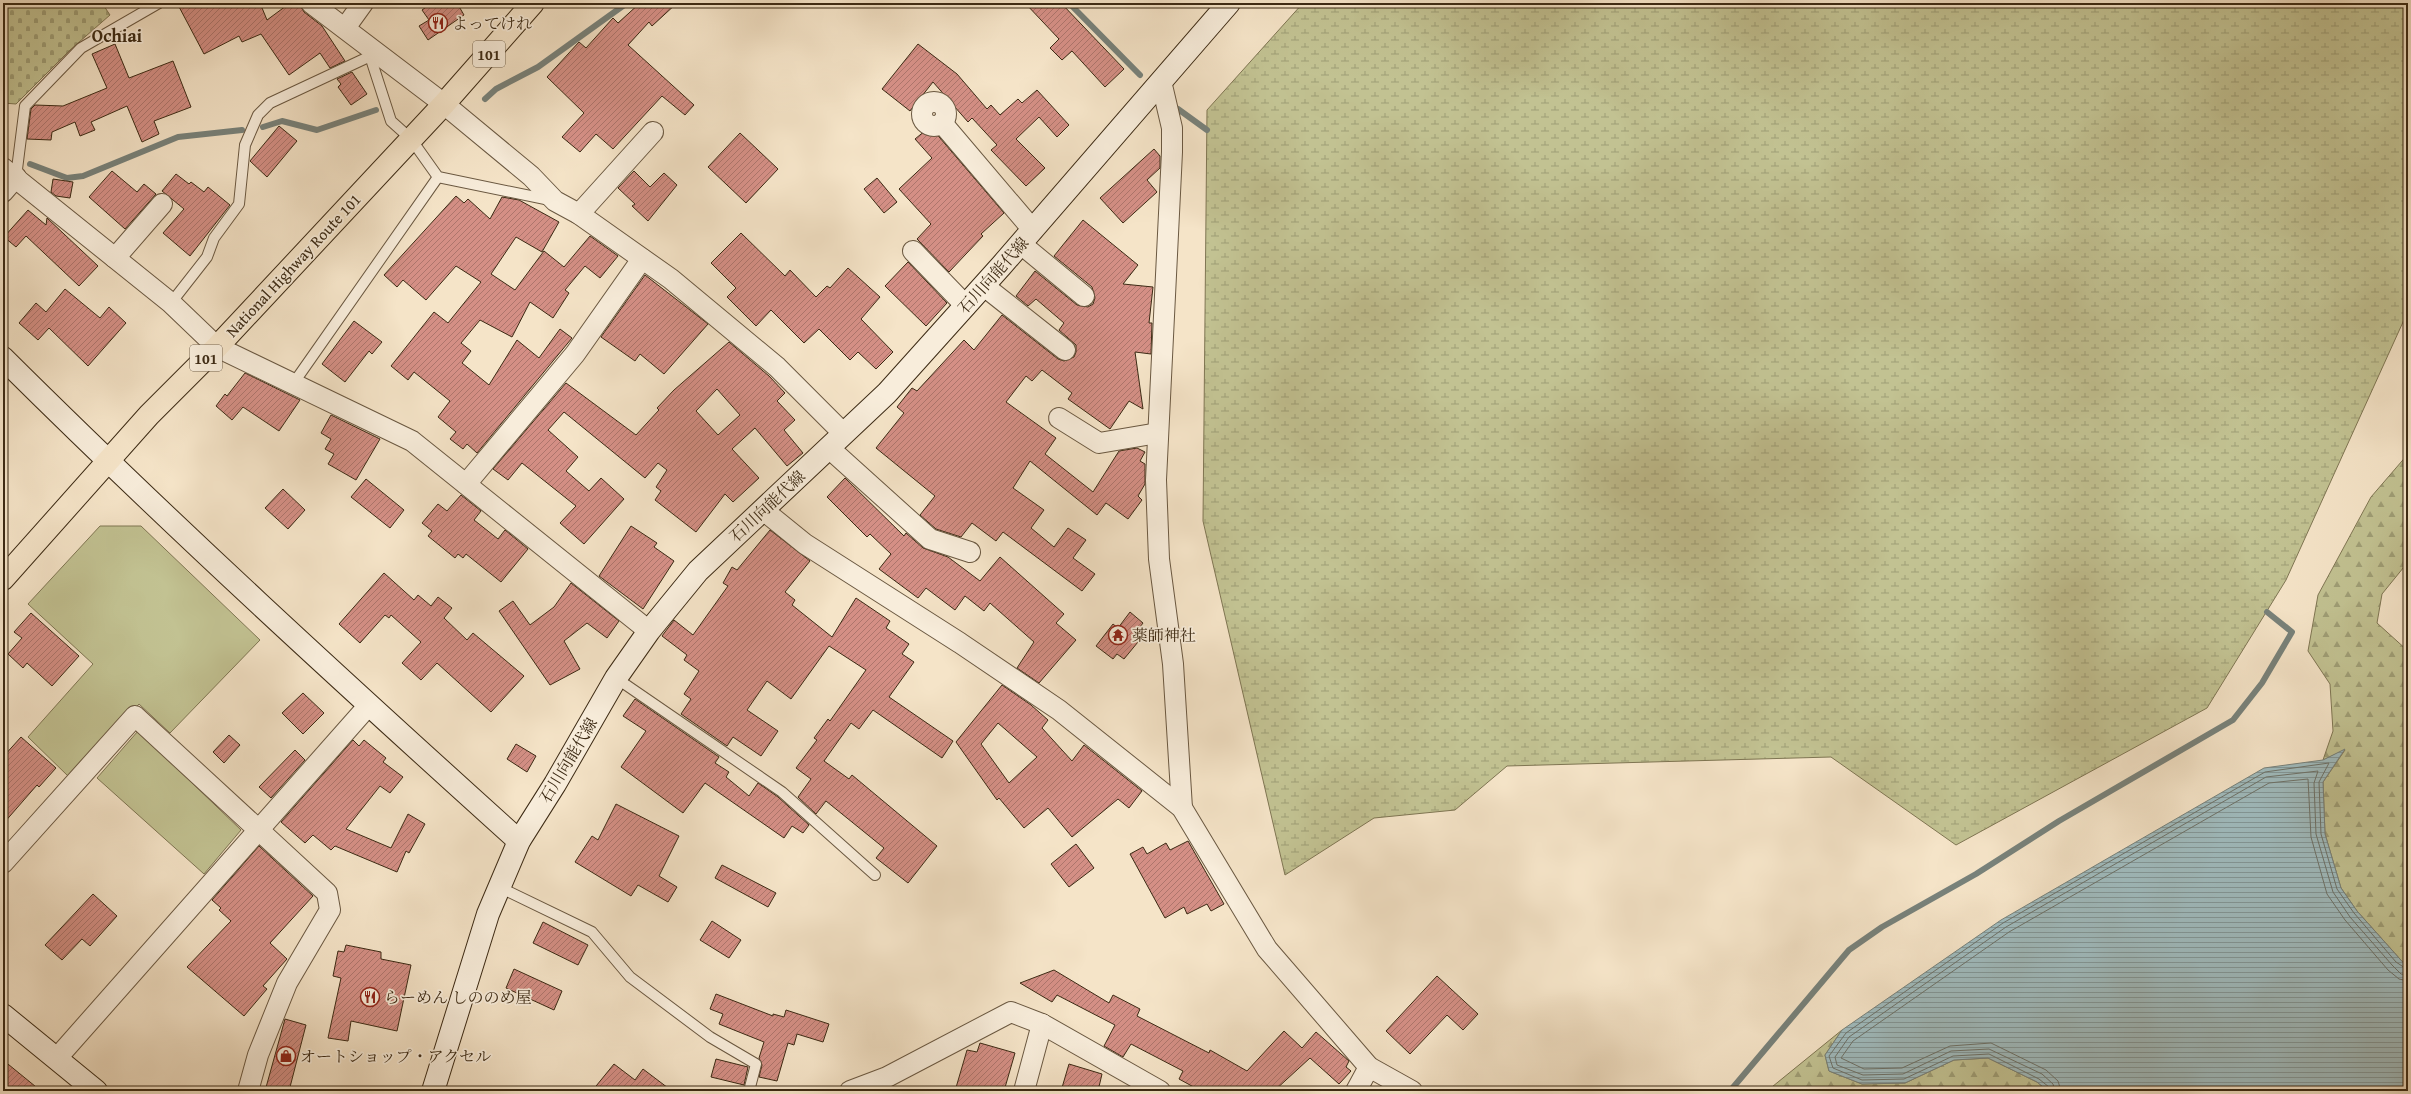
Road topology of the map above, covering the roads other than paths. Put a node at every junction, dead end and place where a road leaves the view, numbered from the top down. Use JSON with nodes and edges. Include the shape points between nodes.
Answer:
{"nodes":[{"id":1,"x":159,"y":3,"type":"edge"},
{"id":2,"x":311,"y":3,"type":"edge"},
{"id":3,"x":363,"y":3,"type":"edge"},
{"id":4,"x":533,"y":3,"type":"edge"},
{"id":5,"x":1229,"y":3,"type":"edge"},
{"id":6,"x":345,"y":28,"type":"junction"},
{"id":7,"x":373,"y":54,"type":"junction"},
{"id":8,"x":1161,"y":81,"type":"junction"},
{"id":9,"x":444,"y":104,"type":"junction"},
{"id":10,"x":942,"y":123,"type":"dead end"},
{"id":11,"x":653,"y":132,"type":"dead end"},
{"id":12,"x":411,"y":139,"type":"junction"},
{"id":13,"x":438,"y":177,"type":"junction"},
{"id":14,"x":7,"y":179,"type":"edge"},
{"id":15,"x":555,"y":201,"type":"junction"},
{"id":16,"x":162,"y":204,"type":"dead end"},
{"id":17,"x":579,"y":214,"type":"junction"},
{"id":18,"x":1027,"y":237,"type":"junction"},
{"id":19,"x":914,"y":251,"type":"dead end"},
{"id":20,"x":115,"y":258,"type":"junction"},
{"id":21,"x":642,"y":259,"type":"junction"},
{"id":22,"x":984,"y":286,"type":"junction"},
{"id":23,"x":1084,"y":296,"type":"dead end"},
{"id":24,"x":171,"y":303,"type":"junction"},
{"id":25,"x":966,"y":306,"type":"junction"},
{"id":26,"x":217,"y":348,"type":"junction"},
{"id":27,"x":1065,"y":350,"type":"dead end"},
{"id":28,"x":3,"y":358,"type":"edge"},
{"id":29,"x":293,"y":384,"type":"junction"},
{"id":30,"x":1059,"y":418,"type":"dead end"},
{"id":31,"x":1158,"y":433,"type":"junction"},
{"id":32,"x":836,"y":441,"type":"junction"},
{"id":33,"x":108,"y":462,"type":"junction"},
{"id":34,"x":466,"y":484,"type":"junction"},
{"id":35,"x":763,"y":510,"type":"junction"},
{"id":36,"x":970,"y":552,"type":"dead end"},
{"id":37,"x":3,"y":579,"type":"edge"},
{"id":38,"x":649,"y":631,"type":"junction"},
{"id":39,"x":616,"y":678,"type":"junction"},
{"id":40,"x":369,"y":705,"type":"junction"},
{"id":41,"x":1182,"y":808,"type":"junction"},
{"id":42,"x":257,"y":830,"type":"junction"},
{"id":43,"x":518,"y":841,"type":"junction"},
{"id":44,"x":3,"y":863,"type":"edge"},
{"id":45,"x":875,"y":875,"type":"dead end"},
{"id":46,"x":499,"y":887,"type":"junction"},
{"id":47,"x":3,"y":1015,"type":"edge"},
{"id":48,"x":1042,"y":1024,"type":"junction"},
{"id":49,"x":57,"y":1058,"type":"junction"},
{"id":50,"x":1369,"y":1067,"type":"junction"},
{"id":51,"x":885,"y":1084,"type":"edge"},
{"id":52,"x":96,"y":1091,"type":"edge"},
{"id":53,"x":248,"y":1091,"type":"edge"},
{"id":54,"x":433,"y":1091,"type":"edge"},
{"id":55,"x":749,"y":1091,"type":"edge"},
{"id":56,"x":850,"y":1091,"type":"edge"},
{"id":57,"x":1024,"y":1091,"type":"edge"},
{"id":58,"x":1160,"y":1091,"type":"edge"},
{"id":59,"x":1356,"y":1091,"type":"edge"},
{"id":60,"x":1412,"y":1091,"type":"edge"}],
"edges":[{"from":1,"to":14,"type":"lane","via":[[81,48],[25,106]]},
{"from":2,"to":6,"type":"street"},
{"from":3,"to":6,"type":"street"},
{"from":4,"to":9,"type":"highway","name":"National Highway Route 101","number":"101"},
{"from":5,"to":8,"type":"main road","name":"石川向能代線"},
{"from":6,"to":7,"type":"street"},
{"from":7,"to":9,"type":"street"},
{"from":7,"to":12,"type":"lane","via":[[391,121]]},
{"from":7,"to":24,"type":"lane","via":[[270,103],[258,115],[245,145],[239,204],[214,238],[207,257]]},
{"from":8,"to":18,"type":"main road","name":"石川向能代線"},
{"from":8,"to":31,"type":"street","via":[[1172,128],[1172,152]]},
{"from":9,"to":12,"type":"highway","name":"National Highway Route 101","number":"101"},
{"from":9,"to":15,"type":"street","via":[[531,176]]},
{"from":10,"to":18,"type":"street"},
{"from":11,"to":17,"type":"street"},
{"from":12,"to":13,"type":"lane"},
{"from":12,"to":26,"type":"highway","name":"National Highway Route 101","number":"101"},
{"from":13,"to":15,"type":"lane"},
{"from":13,"to":29,"type":"lane"},
{"from":14,"to":20,"type":"street"},
{"from":15,"to":17,"type":"street"},
{"from":16,"to":20,"type":"street"},
{"from":17,"to":21,"type":"street"},
{"from":18,"to":22,"type":"main road","name":"石川向能代線"},
{"from":18,"to":23,"type":"street"},
{"from":19,"to":25,"type":"street"},
{"from":20,"to":24,"type":"street"},
{"from":21,"to":32,"type":"street","via":[[671,279],[777,367]]},
{"from":21,"to":34,"type":"street","via":[[575,354]]},
{"from":22,"to":25,"type":"main road","name":"石川向能代線"},
{"from":22,"to":27,"type":"street"},
{"from":24,"to":26,"type":"street"},
{"from":25,"to":32,"type":"main road","name":"石川向能代線","via":[[887,393]]},
{"from":26,"to":29,"type":"street"},
{"from":26,"to":33,"type":"highway","name":"National Highway Route 101","number":"101","via":[[149,415]]},
{"from":28,"to":33,"type":"main road"},
{"from":29,"to":34,"type":"street","via":[[412,442]]},
{"from":30,"to":31,"type":"street","via":[[1099,443]]},
{"from":31,"to":41,"type":"street","via":[[1156,480],[1159,560],[1173,664]]},
{"from":32,"to":35,"type":"main road","name":"石川向能代線"},
{"from":32,"to":36,"type":"street","via":[[930,539]]},
{"from":33,"to":37,"type":"highway","name":"National Highway Route 101","number":"101"},
{"from":33,"to":40,"type":"main road"},
{"from":34,"to":38,"type":"street"},
{"from":35,"to":38,"type":"main road","name":"石川向能代線","via":[[698,571]]},
{"from":35,"to":41,"type":"street","via":[[805,544],[960,643],[1058,710]]},
{"from":38,"to":39,"type":"main road","name":"石川向能代線"},
{"from":39,"to":43,"type":"main road","name":"石川向能代線","via":[[555,784]]},
{"from":39,"to":45,"type":"lane","via":[[782,792]]},
{"from":40,"to":42,"type":"street"},
{"from":40,"to":43,"type":"main road"},
{"from":41,"to":50,"type":"street","via":[[1267,950]]},
{"from":42,"to":44,"type":"street","via":[[135,716]]},
{"from":42,"to":49,"type":"street"},
{"from":42,"to":53,"type":"street","via":[[327,893],[330,910],[287,984],[258,1055]]},
{"from":43,"to":46,"type":"main road","name":"石川向能代線"},
{"from":46,"to":54,"type":"main road","name":"石川向能代線","via":[[488,914]]},
{"from":46,"to":55,"type":"lane","via":[[592,932],[630,977],[710,1037],[756,1064]]},
{"from":47,"to":49,"type":"main road"},
{"from":48,"to":51,"type":"street","via":[[1011,1012]]},
{"from":48,"to":57,"type":"street"},
{"from":48,"to":58,"type":"street"},
{"from":49,"to":52,"type":"main road"},
{"from":50,"to":59,"type":"street"},
{"from":50,"to":60,"type":"street"},
{"from":51,"to":56,"type":"street"}]}
